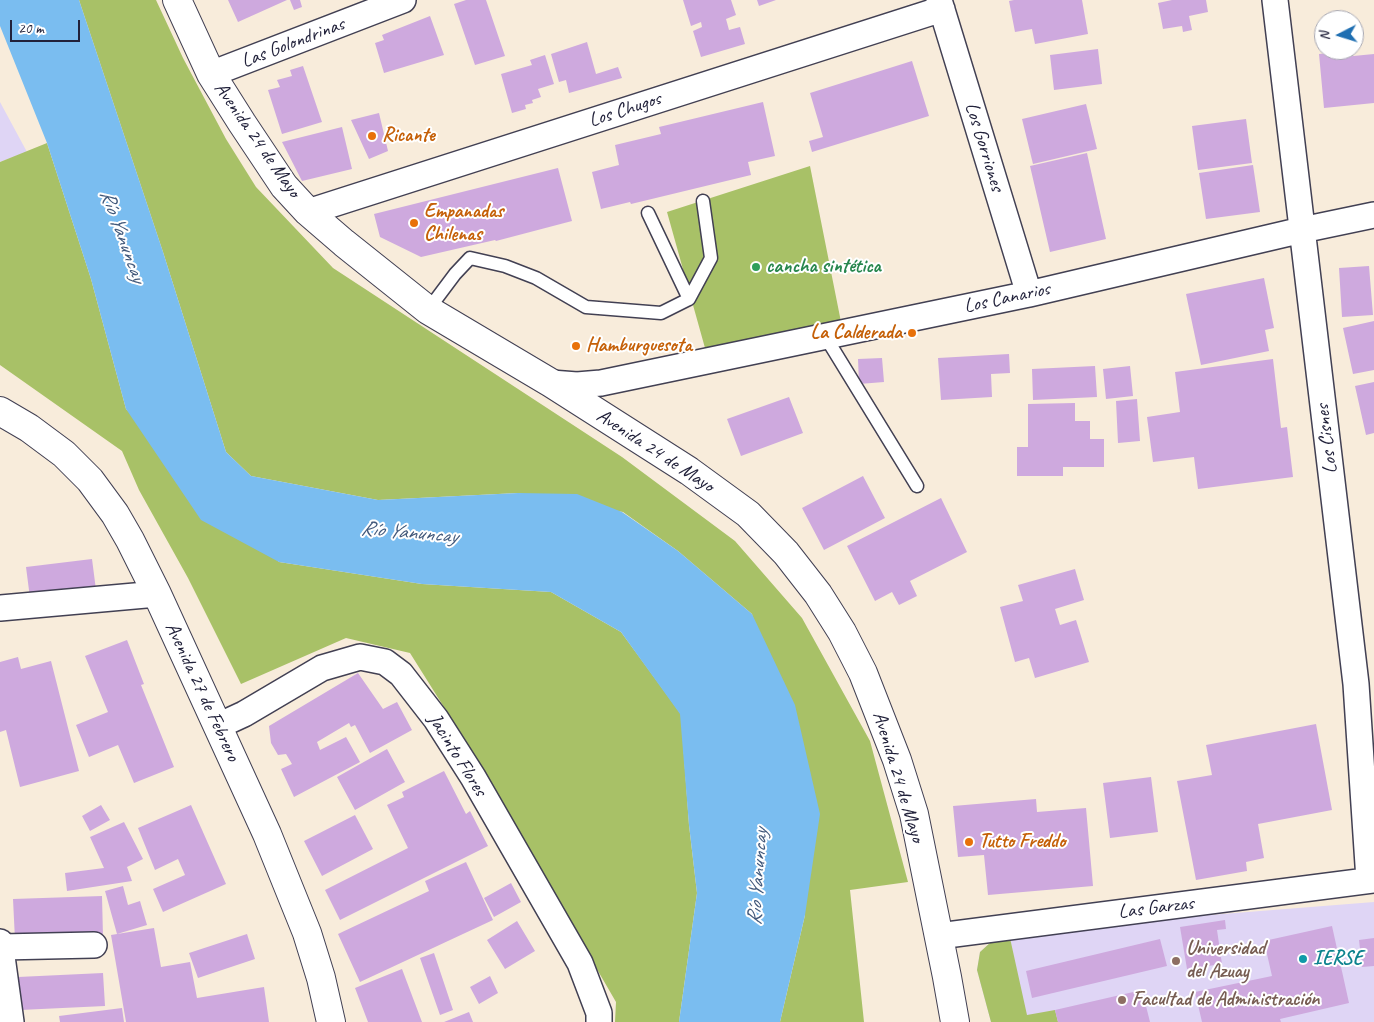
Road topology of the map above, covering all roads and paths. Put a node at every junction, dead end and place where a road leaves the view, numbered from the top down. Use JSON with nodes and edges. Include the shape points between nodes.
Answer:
{"nodes":[{"id":1,"x":177,"y":0,"type":"edge"},
{"id":2,"x":403,"y":0,"type":"edge"},
{"id":3,"x":1275,"y":0,"type":"edge"},
{"id":4,"x":941,"y":5,"type":"edge"},
{"id":5,"x":211,"y":74,"type":"junction"},
{"id":6,"x":704,"y":201,"type":"dead end"},
{"id":7,"x":308,"y":212,"type":"junction"},
{"id":8,"x":648,"y":213,"type":"dead end"},
{"id":9,"x":1374,"y":215,"type":"edge"},
{"id":10,"x":1302,"y":230,"type":"junction"},
{"id":11,"x":1029,"y":294,"type":"junction"},
{"id":12,"x":689,"y":299,"type":"junction"},
{"id":13,"x":428,"y":310,"type":"junction"},
{"id":14,"x":825,"y":336,"type":"junction"},
{"id":15,"x":640,"y":375,"type":"junction"},
{"id":16,"x":550,"y":383,"type":"junction"},
{"id":17,"x":0,"y":411,"type":"edge"},
{"id":18,"x":608,"y":420,"type":"junction"},
{"id":19,"x":917,"y":486,"type":"dead end"},
{"id":20,"x":157,"y":594,"type":"junction"},
{"id":21,"x":0,"y":608,"type":"edge"},
{"id":22,"x":1365,"y":683,"type":"edge"},
{"id":23,"x":218,"y":726,"type":"junction"},
{"id":24,"x":1371,"y":880,"type":"edge"},
{"id":25,"x":939,"y":936,"type":"junction"},
{"id":26,"x":0,"y":942,"type":"edge"},
{"id":27,"x":94,"y":945,"type":"dead end"},
{"id":28,"x":1,"y":947,"type":"edge"},
{"id":29,"x":11,"y":1022,"type":"edge"},
{"id":30,"x":331,"y":1022,"type":"edge"},
{"id":31,"x":599,"y":1022,"type":"edge"},
{"id":32,"x":955,"y":1022,"type":"edge"}],
"edges":[{"from":1,"to":5,"type":"main road","name":"Avenida 24 de Mayo"},
{"from":2,"to":5,"type":"street","name":"Las Golondrinas"},
{"from":3,"to":10,"type":"street","name":"Los Cisnes"},
{"from":4,"to":7,"type":"street","name":"Los Chugos"},
{"from":4,"to":11,"type":"street","name":"Los Gorriones"},
{"from":5,"to":7,"type":"main road","name":"Avenida 24 de Mayo","via":[[284,186]]},
{"from":6,"to":12,"type":"lane","via":[[711,258]]},
{"from":7,"to":13,"type":"main road","name":"Avenida 24 de Mayo"},
{"from":8,"to":12,"type":"lane"},
{"from":9,"to":10,"type":"street","name":"Los Canarios"},
{"from":10,"to":11,"type":"street","name":"Los Canarios"},
{"from":10,"to":22,"type":"street","name":"Los Cisnes"},
{"from":11,"to":14,"type":"street","name":"Los Canarios"},
{"from":12,"to":13,"type":"lane","via":[[661,312],[586,307],[536,278],[470,258]]},
{"from":13,"to":16,"type":"main road","name":"Avenida 24 de Mayo"},
{"from":14,"to":15,"type":"street","name":"Los Canarios"},
{"from":14,"to":19,"type":"lane"},
{"from":15,"to":16,"type":"street","name":"Los Canarios","via":[[593,384]]},
{"from":15,"to":18,"type":"street","name":"Los Canarios","via":[[621,384],[609,396]]},
{"from":16,"to":18,"type":"main road","name":"Avenida 24 de Mayo"},
{"from":17,"to":20,"type":"main road","name":"Avenida 27 de Febrero","via":[[64,454],[90,480],[115,514]]},
{"from":18,"to":25,"type":"main road","name":"Avenida 24 de Mayo","via":[[689,471],[748,514],[786,553],[818,594],[864,673],[897,760],[914,814]]},
{"from":20,"to":21,"type":"street"},
{"from":20,"to":23,"type":"main road","name":"Avenida 27 de Febrero"},
{"from":22,"to":24,"type":"street","name":"Los Cisnes"},
{"from":23,"to":30,"type":"main road","name":"Avenida 27 de Febrero","via":[[307,933]]},
{"from":23,"to":31,"type":"street","name":"Jacinto Flores","via":[[322,668],[360,657],[385,662],[401,674],[473,777],[575,954]]},
{"from":24,"to":25,"type":"street","name":"Las Garzas"},
{"from":25,"to":32,"type":"main road","name":"Avenida 24 de Mayo"},
{"from":26,"to":28,"type":"street"},
{"from":27,"to":28,"type":"street"},
{"from":28,"to":29,"type":"street"}]}
